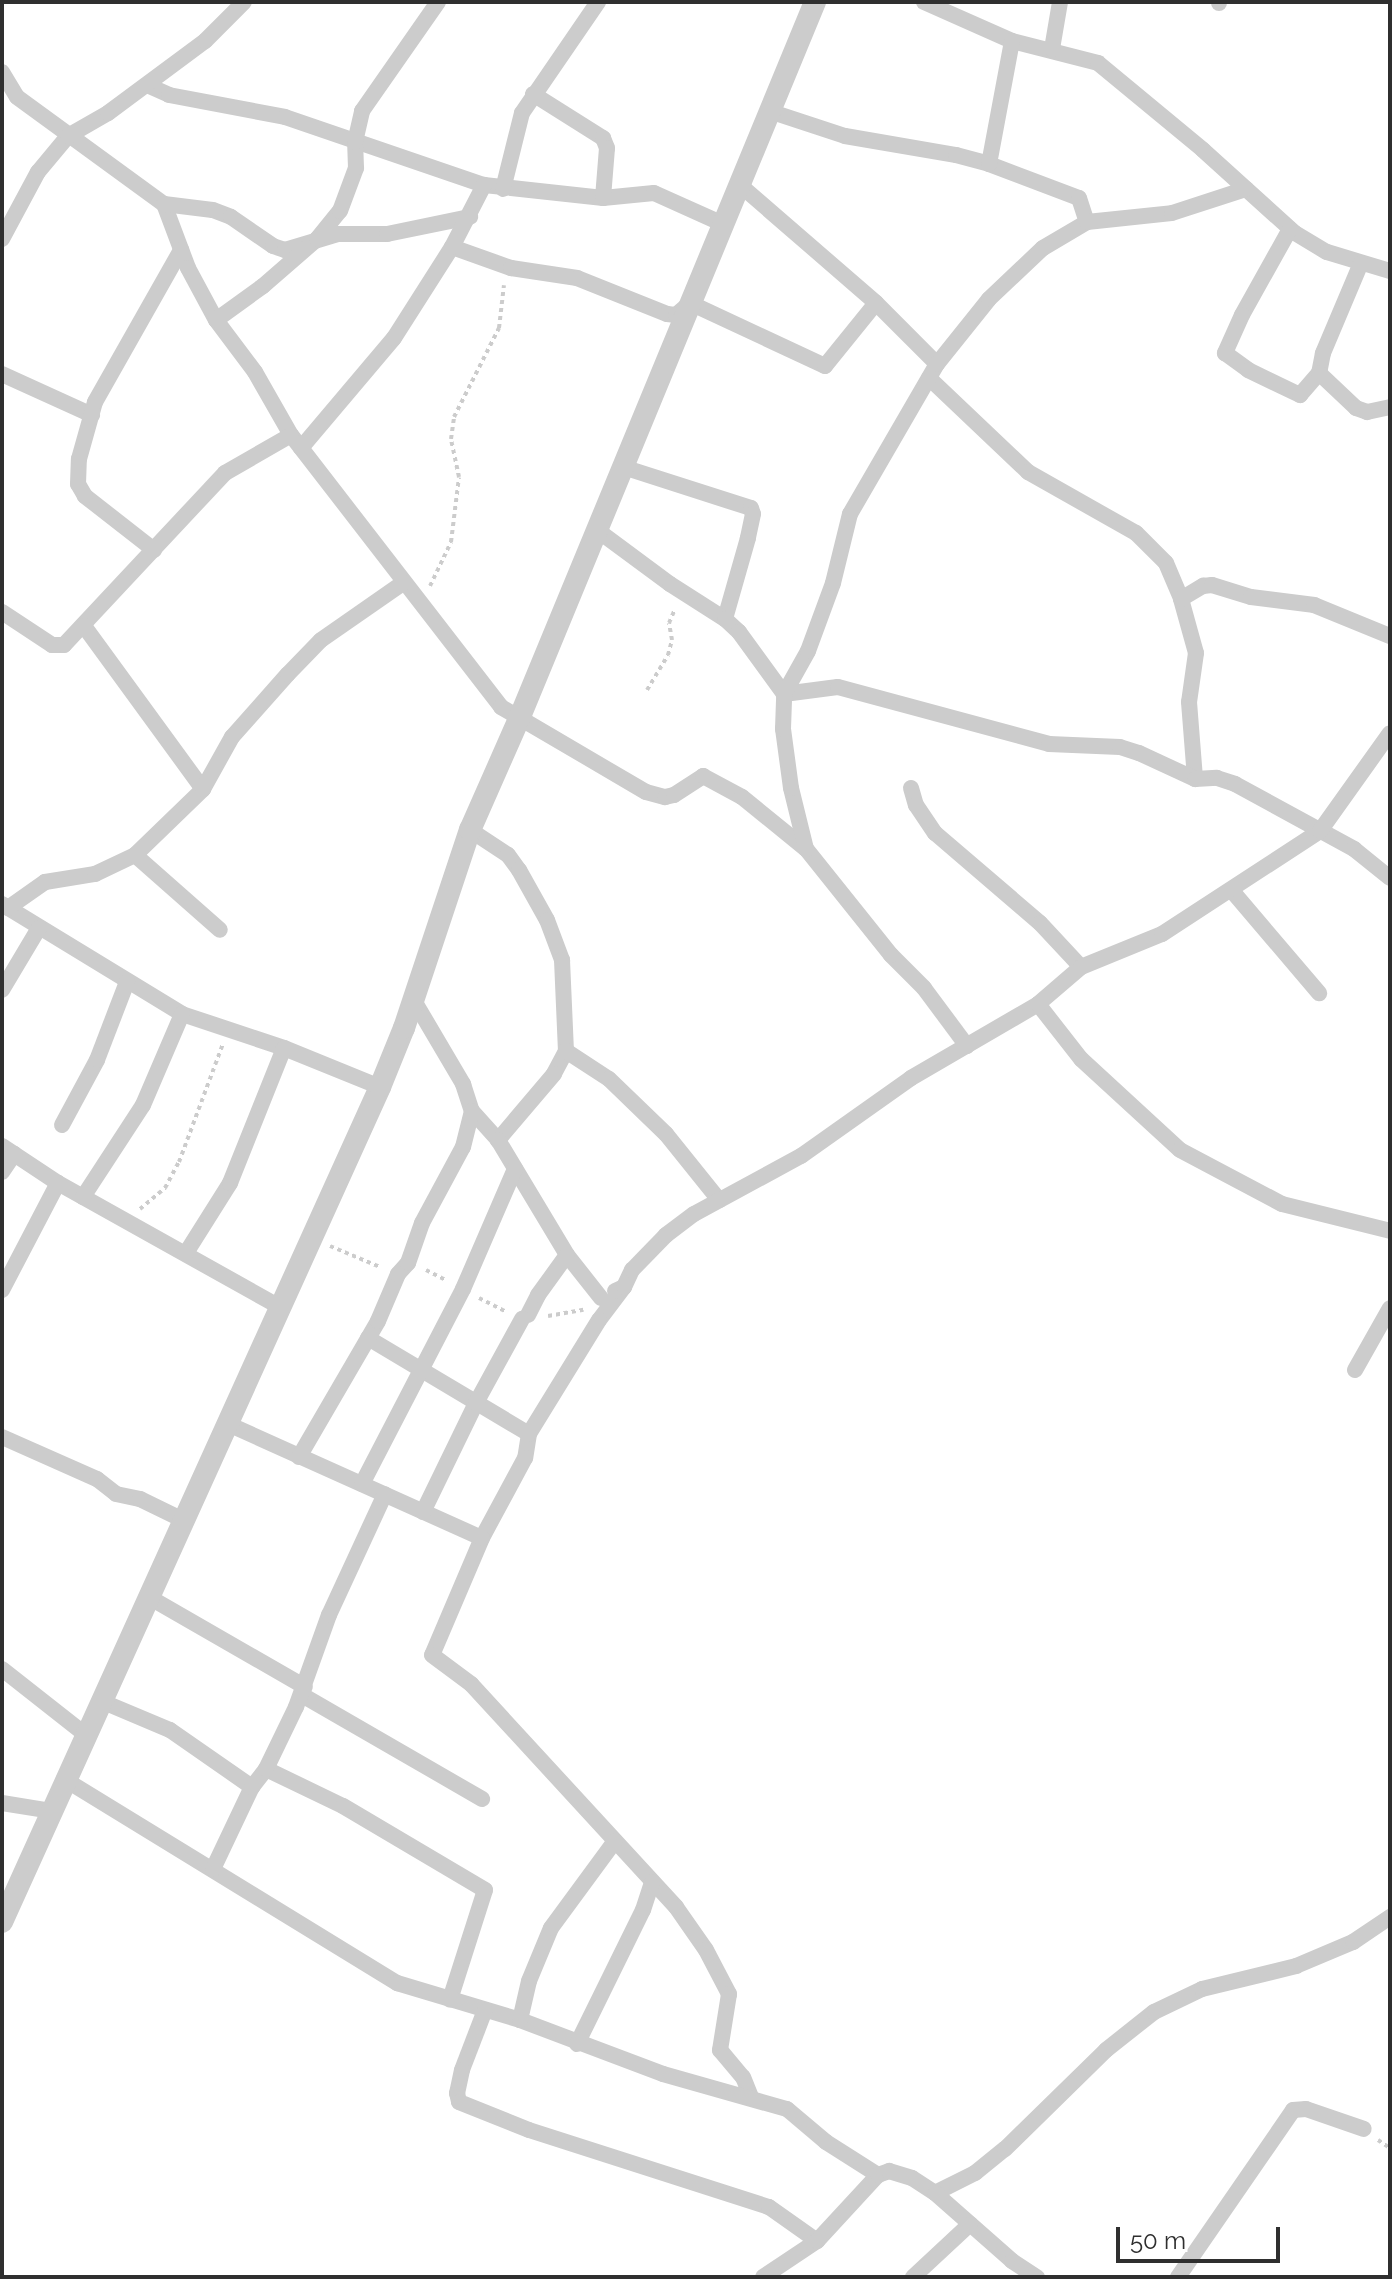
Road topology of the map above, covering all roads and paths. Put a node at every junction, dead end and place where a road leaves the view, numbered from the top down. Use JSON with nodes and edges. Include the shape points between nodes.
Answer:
{"nodes":[{"id":1,"x":244,"y":2,"type":"edge"},
{"id":2,"x":438,"y":2,"type":"edge"},
{"id":3,"x":598,"y":2,"type":"edge"},
{"id":4,"x":815,"y":2,"type":"edge"},
{"id":5,"x":924,"y":2,"type":"edge"},
{"id":6,"x":1060,"y":2,"type":"edge"},
{"id":7,"x":1012,"y":41,"type":"junction"},
{"id":8,"x":1052,"y":49,"type":"junction"},
{"id":9,"x":2,"y":72,"type":"edge"},
{"id":10,"x":147,"y":85,"type":"junction"},
{"id":11,"x":533,"y":94,"type":"junction"},
{"id":12,"x":769,"y":111,"type":"junction"},
{"id":13,"x":68,"y":136,"type":"junction"},
{"id":14,"x":355,"y":142,"type":"junction"},
{"id":15,"x":989,"y":164,"type":"junction"},
{"id":16,"x":484,"y":185,"type":"junction"},
{"id":17,"x":740,"y":185,"type":"junction"},
{"id":18,"x":503,"y":189,"type":"junction"},
{"id":19,"x":1246,"y":189,"type":"junction"},
{"id":20,"x":603,"y":198,"type":"junction"},
{"id":21,"x":164,"y":204,"type":"junction"},
{"id":22,"x":470,"y":217,"type":"junction"},
{"id":23,"x":1087,"y":222,"type":"junction"},
{"id":24,"x":723,"y":224,"type":"junction"},
{"id":25,"x":1290,"y":229,"type":"junction"},
{"id":26,"x":2,"y":239,"type":"edge"},
{"id":27,"x":317,"y":239,"type":"junction"},
{"id":28,"x":452,"y":247,"type":"junction"},
{"id":29,"x":181,"y":250,"type":"junction"},
{"id":30,"x":1361,"y":263,"type":"junction"},
{"id":31,"x":511,"y":268,"type":"junction"},
{"id":32,"x":1390,"y":271,"type":"edge"},
{"id":33,"x":690,"y":303,"type":"junction"},
{"id":34,"x":876,"y":303,"type":"junction"},
{"id":35,"x":216,"y":320,"type":"junction"},
{"id":36,"x":933,"y":371,"type":"junction"},
{"id":37,"x":1319,"y":373,"type":"junction"},
{"id":38,"x":2,"y":374,"type":"edge"},
{"id":39,"x":1390,"y":407,"type":"edge"},
{"id":40,"x":92,"y":415,"type":"junction"},
{"id":41,"x":296,"y":442,"type":"junction"},
{"id":42,"x":623,"y":467,"type":"junction"},
{"id":43,"x":597,"y":530,"type":"junction"},
{"id":44,"x":154,"y":550,"type":"junction"},
{"id":45,"x":403,"y":583,"type":"junction"},
{"id":46,"x":683,"y":593,"type":"junction"},
{"id":47,"x":1181,"y":599,"type":"junction"},
{"id":48,"x":417,"y":601,"type":"junction"},
{"id":49,"x":2,"y":612,"type":"edge"},
{"id":50,"x":725,"y":619,"type":"junction"},
{"id":51,"x":84,"y":626,"type":"junction"},
{"id":52,"x":1390,"y":636,"type":"edge"},
{"id":53,"x":647,"y":690,"type":"dead end"},
{"id":54,"x":784,"y":694,"type":"junction"},
{"id":55,"x":519,"y":719,"type":"junction"},
{"id":56,"x":1390,"y":733,"type":"edge"},
{"id":57,"x":1195,"y":779,"type":"junction"},
{"id":58,"x":911,"y":788,"type":"dead end"},
{"id":59,"x":203,"y":789,"type":"junction"},
{"id":60,"x":470,"y":830,"type":"junction"},
{"id":61,"x":1320,"y":831,"type":"junction"},
{"id":62,"x":806,"y":849,"type":"junction"},
{"id":63,"x":135,"y":855,"type":"junction"},
{"id":64,"x":1390,"y":878,"type":"edge"},
{"id":65,"x":1233,"y":892,"type":"junction"},
{"id":66,"x":5,"y":906,"type":"edge"},
{"id":67,"x":39,"y":928,"type":"junction"},
{"id":68,"x":220,"y":930,"type":"dead end"},
{"id":69,"x":1081,"y":967,"type":"junction"},
{"id":70,"x":127,"y":982,"type":"junction"},
{"id":71,"x":2,"y":990,"type":"edge"},
{"id":72,"x":1319,"y":993,"type":"dead end"},
{"id":73,"x":413,"y":999,"type":"junction"},
{"id":74,"x":1038,"y":1004,"type":"junction"},
{"id":75,"x":182,"y":1014,"type":"junction"},
{"id":76,"x":228,"y":1031,"type":"junction"},
{"id":77,"x":967,"y":1046,"type":"junction"},
{"id":78,"x":284,"y":1048,"type":"junction"},
{"id":79,"x":566,"y":1051,"type":"junction"},
{"id":80,"x":380,"y":1087,"type":"junction"},
{"id":81,"x":472,"y":1111,"type":"junction"},
{"id":82,"x":62,"y":1125,"type":"dead end"},
{"id":83,"x":498,"y":1140,"type":"junction"},
{"id":84,"x":8,"y":1150,"type":"edge"},
{"id":85,"x":515,"y":1169,"type":"junction"},
{"id":86,"x":2,"y":1172,"type":"edge"},
{"id":87,"x":58,"y":1183,"type":"junction"},
{"id":88,"x":83,"y":1197,"type":"junction"},
{"id":89,"x":719,"y":1200,"type":"junction"},
{"id":90,"x":126,"y":1220,"type":"junction"},
{"id":91,"x":1390,"y":1231,"type":"edge"},
{"id":92,"x":314,"y":1237,"type":"junction"},
{"id":93,"x":186,"y":1253,"type":"junction"},
{"id":94,"x":567,"y":1255,"type":"junction"},
{"id":95,"x":403,"y":1268,"type":"junction"},
{"id":96,"x":624,"y":1287,"type":"junction"},
{"id":97,"x":463,"y":1289,"type":"junction"},
{"id":98,"x":2,"y":1290,"type":"edge"},
{"id":99,"x":604,"y":1297,"type":"junction"},
{"id":100,"x":282,"y":1308,"type":"junction"},
{"id":101,"x":1390,"y":1308,"type":"edge"},
{"id":102,"x":525,"y":1317,"type":"junction"},
{"id":103,"x":368,"y":1338,"type":"junction"},
{"id":104,"x":420,"y":1368,"type":"junction"},
{"id":105,"x":1355,"y":1370,"type":"dead end"},
{"id":106,"x":476,"y":1403,"type":"junction"},
{"id":107,"x":228,"y":1424,"type":"junction"},
{"id":108,"x":529,"y":1434,"type":"junction"},
{"id":109,"x":2,"y":1437,"type":"edge"},
{"id":110,"x":299,"y":1457,"type":"junction"},
{"id":111,"x":362,"y":1484,"type":"junction"},
{"id":112,"x":385,"y":1494,"type":"junction"},
{"id":113,"x":423,"y":1512,"type":"junction"},
{"id":114,"x":183,"y":1520,"type":"junction"},
{"id":115,"x":482,"y":1538,"type":"junction"},
{"id":116,"x":147,"y":1596,"type":"junction"},
{"id":117,"x":2,"y":1669,"type":"edge"},
{"id":118,"x":303,"y":1691,"type":"junction"},
{"id":119,"x":101,"y":1701,"type":"junction"},
{"id":120,"x":87,"y":1736,"type":"junction"},
{"id":121,"x":266,"y":1769,"type":"junction"},
{"id":122,"x":64,"y":1779,"type":"junction"},
{"id":123,"x":252,"y":1787,"type":"junction"},
{"id":124,"x":482,"y":1799,"type":"dead end"},
{"id":125,"x":2,"y":1803,"type":"edge"},
{"id":126,"x":52,"y":1811,"type":"junction"},
{"id":127,"x":615,"y":1841,"type":"junction"},
{"id":128,"x":213,"y":1869,"type":"junction"},
{"id":129,"x":652,"y":1882,"type":"junction"},
{"id":130,"x":1390,"y":1917,"type":"edge"},
{"id":131,"x":2,"y":1922,"type":"edge"},
{"id":132,"x":450,"y":2000,"type":"junction"},
{"id":133,"x":485,"y":2010,"type":"junction"},
{"id":134,"x":520,"y":2020,"type":"junction"},
{"id":135,"x":577,"y":2044,"type":"junction"},
{"id":136,"x":751,"y":2097,"type":"junction"},
{"id":137,"x":1364,"y":2129,"type":"dead end"},
{"id":138,"x":878,"y":2175,"type":"junction"},
{"id":139,"x":935,"y":2193,"type":"junction"},
{"id":140,"x":970,"y":2224,"type":"junction"},
{"id":141,"x":817,"y":2241,"type":"junction"},
{"id":142,"x":1009,"y":2269,"type":"edge"},
{"id":143,"x":763,"y":2277,"type":"edge"},
{"id":144,"x":913,"y":2277,"type":"edge"},
{"id":145,"x":1037,"y":2277,"type":"edge"},
{"id":146,"x":1178,"y":2277,"type":"edge"}],
"edges":[{"from":1,"to":10,"type":"street","via":[[205,41]]},
{"from":2,"to":14,"type":"street","via":[[379,82],[362,111]]},
{"from":3,"to":11,"type":"street"},
{"from":4,"to":12,"type":"street"},
{"from":5,"to":7,"type":"street"},
{"from":6,"to":8,"type":"street"},
{"from":7,"to":8,"type":"street"},
{"from":7,"to":15,"type":"street"},
{"from":8,"to":19,"type":"street","via":[[1098,63]]},
{"from":9,"to":13,"type":"street","via":[[17,97]]},
{"from":10,"to":13,"type":"street"},
{"from":10,"to":14,"type":"street","via":[[169,95],[285,117]]},
{"from":11,"to":18,"type":"street","via":[[522,113]]},
{"from":11,"to":20,"type":"street","via":[[603,138]]},
{"from":12,"to":15,"type":"street","via":[[845,136]]},
{"from":12,"to":17,"type":"street"},
{"from":13,"to":21,"type":"street"},
{"from":13,"to":26,"type":"street","via":[[38,172]]},
{"from":14,"to":16,"type":"street"},
{"from":14,"to":27,"type":"street","via":[[356,168],[349,193]]},
{"from":15,"to":23,"type":"street","via":[[1079,198]]},
{"from":16,"to":18,"type":"street"},
{"from":16,"to":22,"type":"street"},
{"from":17,"to":24,"type":"street"},
{"from":17,"to":34,"type":"street"},
{"from":18,"to":20,"type":"street"},
{"from":19,"to":23,"type":"street","via":[[1172,213]]},
{"from":19,"to":25,"type":"street"},
{"from":20,"to":24,"type":"street","via":[[654,193]]},
{"from":21,"to":27,"type":"street","via":[[231,217],[280,250]]},
{"from":21,"to":29,"type":"street"},
{"from":22,"to":27,"type":"street","via":[[387,234]]},
{"from":22,"to":28,"type":"street"},
{"from":23,"to":36,"type":"street","via":[[1043,248],[989,299]]},
{"from":24,"to":33,"type":"street"},
{"from":25,"to":30,"type":"street","via":[[1327,252]]},
{"from":25,"to":37,"type":"street","via":[[1225,353],[1300,395]]},
{"from":27,"to":35,"type":"street"},
{"from":28,"to":31,"type":"street"},
{"from":28,"to":41,"type":"street","via":[[394,338]]},
{"from":29,"to":35,"type":"street"},
{"from":29,"to":40,"type":"street"},
{"from":30,"to":32,"type":"street"},
{"from":30,"to":37,"type":"street"},
{"from":31,"to":33,"type":"street","via":[[577,278],[667,314],[676,315]]},
{"from":31,"to":48,"type":"path","via":[[500,297],[499,328],[454,417],[451,439],[459,477],[451,542],[441,569]]},
{"from":33,"to":34,"type":"street","via":[[825,366]]},
{"from":33,"to":42,"type":"street"},
{"from":34,"to":36,"type":"street"},
{"from":35,"to":41,"type":"street","via":[[255,372]]},
{"from":36,"to":47,"type":"street","via":[[1028,472],[1149,541],[1166,563]]},
{"from":36,"to":54,"type":"street","via":[[850,514],[833,583],[808,651]]},
{"from":37,"to":39,"type":"street","via":[[1356,408],[1367,412]]},
{"from":38,"to":40,"type":"street"},
{"from":40,"to":44,"type":"street","via":[[78,484],[85,496]]},
{"from":41,"to":44,"type":"street","via":[[225,473]]},
{"from":41,"to":45,"type":"street"},
{"from":42,"to":43,"type":"street"},
{"from":42,"to":50,"type":"street","via":[[751,508]]},
{"from":43,"to":46,"type":"street"},
{"from":43,"to":55,"type":"street"},
{"from":44,"to":51,"type":"street"},
{"from":45,"to":48,"type":"street"},
{"from":45,"to":59,"type":"street","via":[[321,640],[232,737]]},
{"from":46,"to":50,"type":"street"},
{"from":46,"to":53,"type":"path","via":[[669,623],[668,655]]},
{"from":47,"to":52,"type":"street","via":[[1212,585],[1251,597],[1314,605]]},
{"from":47,"to":57,"type":"street","via":[[1196,653],[1189,702]]},
{"from":48,"to":55,"type":"street","via":[[484,689]]},
{"from":49,"to":51,"type":"street","via":[[59,646]]},
{"from":50,"to":54,"type":"street"},
{"from":51,"to":59,"type":"street"},
{"from":54,"to":57,"type":"street","via":[[838,687],[1049,744],[1120,747]]},
{"from":54,"to":62,"type":"street","via":[[791,788]]},
{"from":55,"to":60,"type":"street"},
{"from":55,"to":62,"type":"street","via":[[646,792],[674,795],[703,776],[742,797]]},
{"from":56,"to":61,"type":"street"},
{"from":57,"to":61,"type":"street","via":[[1235,784]]},
{"from":58,"to":69,"type":"street","via":[[935,833],[1040,923]]},
{"from":59,"to":63,"type":"street"},
{"from":60,"to":73,"type":"street"},
{"from":60,"to":79,"type":"street","via":[[508,855],[547,920],[562,960]]},
{"from":61,"to":64,"type":"street","via":[[1354,849]]},
{"from":61,"to":65,"type":"street"},
{"from":62,"to":77,"type":"street"},
{"from":63,"to":66,"type":"street","via":[[95,874],[45,882]]},
{"from":63,"to":68,"type":"street"},
{"from":65,"to":69,"type":"street","via":[[1162,934]]},
{"from":65,"to":72,"type":"street"},
{"from":66,"to":67,"type":"street"},
{"from":67,"to":70,"type":"street"},
{"from":67,"to":71,"type":"street"},
{"from":69,"to":74,"type":"street"},
{"from":70,"to":75,"type":"street"},
{"from":70,"to":82,"type":"street","via":[[97,1060]]},
{"from":73,"to":80,"type":"street"},
{"from":73,"to":81,"type":"street","via":[[463,1084]]},
{"from":74,"to":77,"type":"street"},
{"from":74,"to":91,"type":"street","via":[[1081,1059],[1180,1150],[1282,1204]]},
{"from":75,"to":76,"type":"street"},
{"from":75,"to":88,"type":"street","via":[[143,1105]]},
{"from":76,"to":78,"type":"street"},
{"from":76,"to":90,"type":"path","via":[[165,1188]]},
{"from":77,"to":89,"type":"street","via":[[911,1078],[801,1156]]},
{"from":78,"to":80,"type":"street"},
{"from":78,"to":93,"type":"street","via":[[230,1183]]},
{"from":79,"to":83,"type":"street","via":[[554,1074]]},
{"from":79,"to":89,"type":"street","via":[[609,1079],[666,1134]]},
{"from":80,"to":92,"type":"street"},
{"from":81,"to":83,"type":"street"},
{"from":81,"to":95,"type":"street","via":[[463,1147]]},
{"from":83,"to":85,"type":"street"},
{"from":84,"to":86,"type":"street"},
{"from":84,"to":87,"type":"street"},
{"from":85,"to":94,"type":"street"},
{"from":85,"to":97,"type":"street"},
{"from":87,"to":88,"type":"street"},
{"from":87,"to":98,"type":"street"},
{"from":88,"to":90,"type":"street"},
{"from":89,"to":96,"type":"street","via":[[666,1235],[632,1270]]},
{"from":90,"to":93,"type":"street"},
{"from":92,"to":95,"type":"path","via":[[336,1250]]},
{"from":92,"to":100,"type":"street"},
{"from":93,"to":100,"type":"street"},
{"from":94,"to":99,"type":"street"},
{"from":94,"to":102,"type":"street"},
{"from":95,"to":97,"type":"path"},
{"from":95,"to":103,"type":"street"},
{"from":96,"to":99,"type":"street"},
{"from":96,"to":108,"type":"street"},
{"from":97,"to":102,"type":"path"},
{"from":97,"to":104,"type":"street"},
{"from":99,"to":102,"type":"path","via":[[579,1311]]},
{"from":100,"to":107,"type":"street"},
{"from":101,"to":105,"type":"street"},
{"from":102,"to":106,"type":"street"},
{"from":103,"to":104,"type":"street"},
{"from":103,"to":110,"type":"street"},
{"from":104,"to":106,"type":"street"},
{"from":104,"to":111,"type":"street"},
{"from":106,"to":108,"type":"street"},
{"from":106,"to":113,"type":"street"},
{"from":107,"to":110,"type":"street"},
{"from":107,"to":114,"type":"street"},
{"from":108,"to":115,"type":"street","via":[[525,1458]]},
{"from":109,"to":114,"type":"street","via":[[97,1479],[116,1494],[140,1499]]},
{"from":110,"to":111,"type":"street"},
{"from":111,"to":112,"type":"street"},
{"from":112,"to":113,"type":"street"},
{"from":112,"to":118,"type":"street","via":[[329,1615]]},
{"from":113,"to":115,"type":"street"},
{"from":114,"to":116,"type":"street"},
{"from":115,"to":127,"type":"street","via":[[432,1655],[471,1684]]},
{"from":116,"to":118,"type":"street"},
{"from":116,"to":119,"type":"street"},
{"from":117,"to":120,"type":"street"},
{"from":118,"to":121,"type":"street"},
{"from":118,"to":124,"type":"street"},
{"from":119,"to":120,"type":"street"},
{"from":119,"to":123,"type":"street","via":[[170,1730]]},
{"from":120,"to":122,"type":"street"},
{"from":121,"to":123,"type":"street"},
{"from":121,"to":132,"type":"street","via":[[343,1806],[485,1890]]},
{"from":122,"to":126,"type":"street"},
{"from":122,"to":128,"type":"street"},
{"from":123,"to":128,"type":"street"},
{"from":125,"to":126,"type":"street"},
{"from":126,"to":131,"type":"street"},
{"from":127,"to":129,"type":"street"},
{"from":127,"to":134,"type":"street","via":[[551,1928]]},
{"from":128,"to":132,"type":"street","via":[[378,1974],[410,1990]]},
{"from":129,"to":135,"type":"street"},
{"from":129,"to":136,"type":"street","via":[[706,1950],[729,1994],[720,2050],[743,2077]]},
{"from":130,"to":139,"type":"street","via":[[1353,1942],[1296,1966],[1202,1989],[1154,2012],[1106,2050],[1005,2149],[975,2173]]},
{"from":132,"to":133,"type":"street"},
{"from":133,"to":134,"type":"street"},
{"from":133,"to":141,"type":"street","via":[[462,2070],[459,2102],[529,2130],[769,2207]]},
{"from":134,"to":135,"type":"street"},
{"from":135,"to":136,"type":"street"},
{"from":136,"to":138,"type":"street","via":[[787,2109]]},
{"from":137,"to":146,"type":"street","via":[[1306,2109],[1293,2110]]},
{"from":138,"to":139,"type":"street","via":[[899,2173]]},
{"from":138,"to":141,"type":"street"},
{"from":139,"to":140,"type":"street"},
{"from":140,"to":142,"type":"street"},
{"from":140,"to":144,"type":"street"},
{"from":141,"to":143,"type":"street"},
{"from":142,"to":145,"type":"street"}]}
